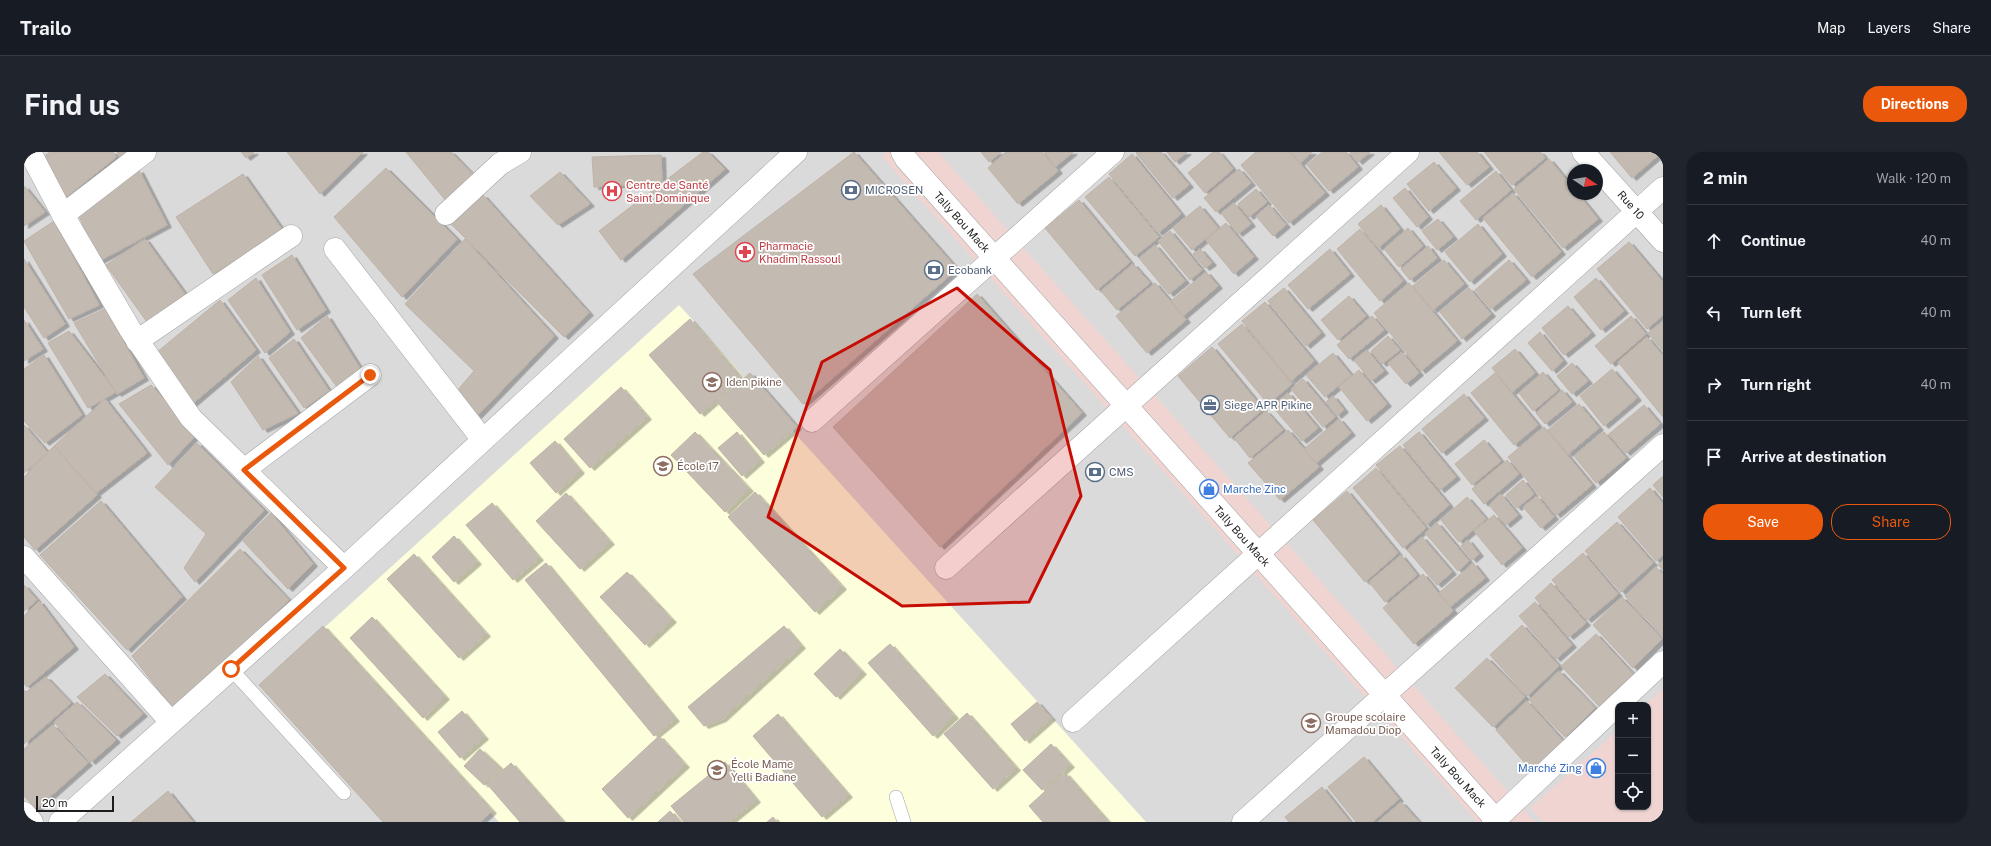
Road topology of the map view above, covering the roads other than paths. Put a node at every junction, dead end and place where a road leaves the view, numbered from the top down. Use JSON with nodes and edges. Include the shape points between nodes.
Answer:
{"nodes":[{"id":1,"x":30,"y":152,"type":"edge"},
{"id":2,"x":145,"y":152,"type":"edge"},
{"id":3,"x":520,"y":152,"type":"edge"},
{"id":4,"x":796,"y":152,"type":"edge"},
{"id":5,"x":1113,"y":152,"type":"edge"},
{"id":6,"x":1408,"y":152,"type":"edge"},
{"id":7,"x":1583,"y":152,"type":"edge"},
{"id":8,"x":901,"y":154,"type":"edge"},
{"id":9,"x":1663,"y":188,"type":"edge"},
{"id":10,"x":1637,"y":212,"type":"junction"},
{"id":11,"x":63,"y":214,"type":"junction"},
{"id":12,"x":446,"y":214,"type":"dead end"},
{"id":13,"x":292,"y":236,"type":"dead end"},
{"id":14,"x":1663,"y":241,"type":"edge"},
{"id":15,"x":335,"y":249,"type":"dead end"},
{"id":16,"x":995,"y":259,"type":"junction"},
{"id":17,"x":137,"y":340,"type":"junction"},
{"id":18,"x":370,"y":375,"type":"dead end"},
{"id":19,"x":1127,"y":406,"type":"junction"},
{"id":20,"x":812,"y":421,"type":"dead end"},
{"id":21,"x":483,"y":440,"type":"junction"},
{"id":22,"x":1663,"y":445,"type":"edge"},
{"id":23,"x":244,"y":470,"type":"junction"},
{"id":24,"x":1258,"y":553,"type":"junction"},
{"id":25,"x":24,"y":557,"type":"edge"},
{"id":26,"x":344,"y":568,"type":"junction"},
{"id":27,"x":946,"y":568,"type":"dead end"},
{"id":28,"x":1663,"y":662,"type":"edge"},
{"id":29,"x":231,"y":669,"type":"junction"},
{"id":30,"x":1384,"y":695,"type":"junction"},
{"id":31,"x":1073,"y":721,"type":"dead end"},
{"id":32,"x":171,"y":722,"type":"junction"},
{"id":33,"x":344,"y":793,"type":"dead end"},
{"id":34,"x":896,"y":797,"type":"dead end"},
{"id":35,"x":24,"y":813,"type":"edge"},
{"id":36,"x":1496,"y":821,"type":"edge"},
{"id":37,"x":32,"y":822,"type":"edge"},
{"id":38,"x":60,"y":822,"type":"edge"},
{"id":39,"x":904,"y":822,"type":"edge"},
{"id":40,"x":1243,"y":822,"type":"edge"}],
"edges":[{"from":1,"to":11,"type":"street"},
{"from":2,"to":11,"type":"street"},
{"from":3,"to":12,"type":"street","via":[[500,164]]},
{"from":4,"to":21,"type":"street"},
{"from":5,"to":16,"type":"street"},
{"from":6,"to":19,"type":"street"},
{"from":7,"to":10,"type":"street","name":"Rue 10"},
{"from":8,"to":16,"type":"street","name":"Tally Bou Mack"},
{"from":9,"to":10,"type":"street"},
{"from":10,"to":14,"type":"street","name":"Rue 10"},
{"from":10,"to":24,"type":"street"},
{"from":11,"to":17,"type":"street"},
{"from":13,"to":17,"type":"street"},
{"from":15,"to":21,"type":"street"},
{"from":16,"to":19,"type":"street","name":"Tally Bou Mack"},
{"from":16,"to":20,"type":"street"},
{"from":17,"to":23,"type":"street","via":[[191,418]]},
{"from":18,"to":23,"type":"street"},
{"from":19,"to":24,"type":"street","name":"Tally Bou Mack"},
{"from":19,"to":27,"type":"street"},
{"from":21,"to":26,"type":"street"},
{"from":22,"to":30,"type":"street"},
{"from":23,"to":26,"type":"street"},
{"from":24,"to":30,"type":"street","name":"Tally Bou Mack"},
{"from":24,"to":31,"type":"street"},
{"from":25,"to":32,"type":"street"},
{"from":26,"to":29,"type":"street"},
{"from":28,"to":36,"type":"street"},
{"from":29,"to":32,"type":"street"},
{"from":29,"to":33,"type":"lane"},
{"from":30,"to":36,"type":"street","name":"Tally Bou Mack"},
{"from":30,"to":40,"type":"street"},
{"from":32,"to":38,"type":"street"},
{"from":34,"to":39,"type":"lane"},
{"from":35,"to":37,"type":"street"}]}
